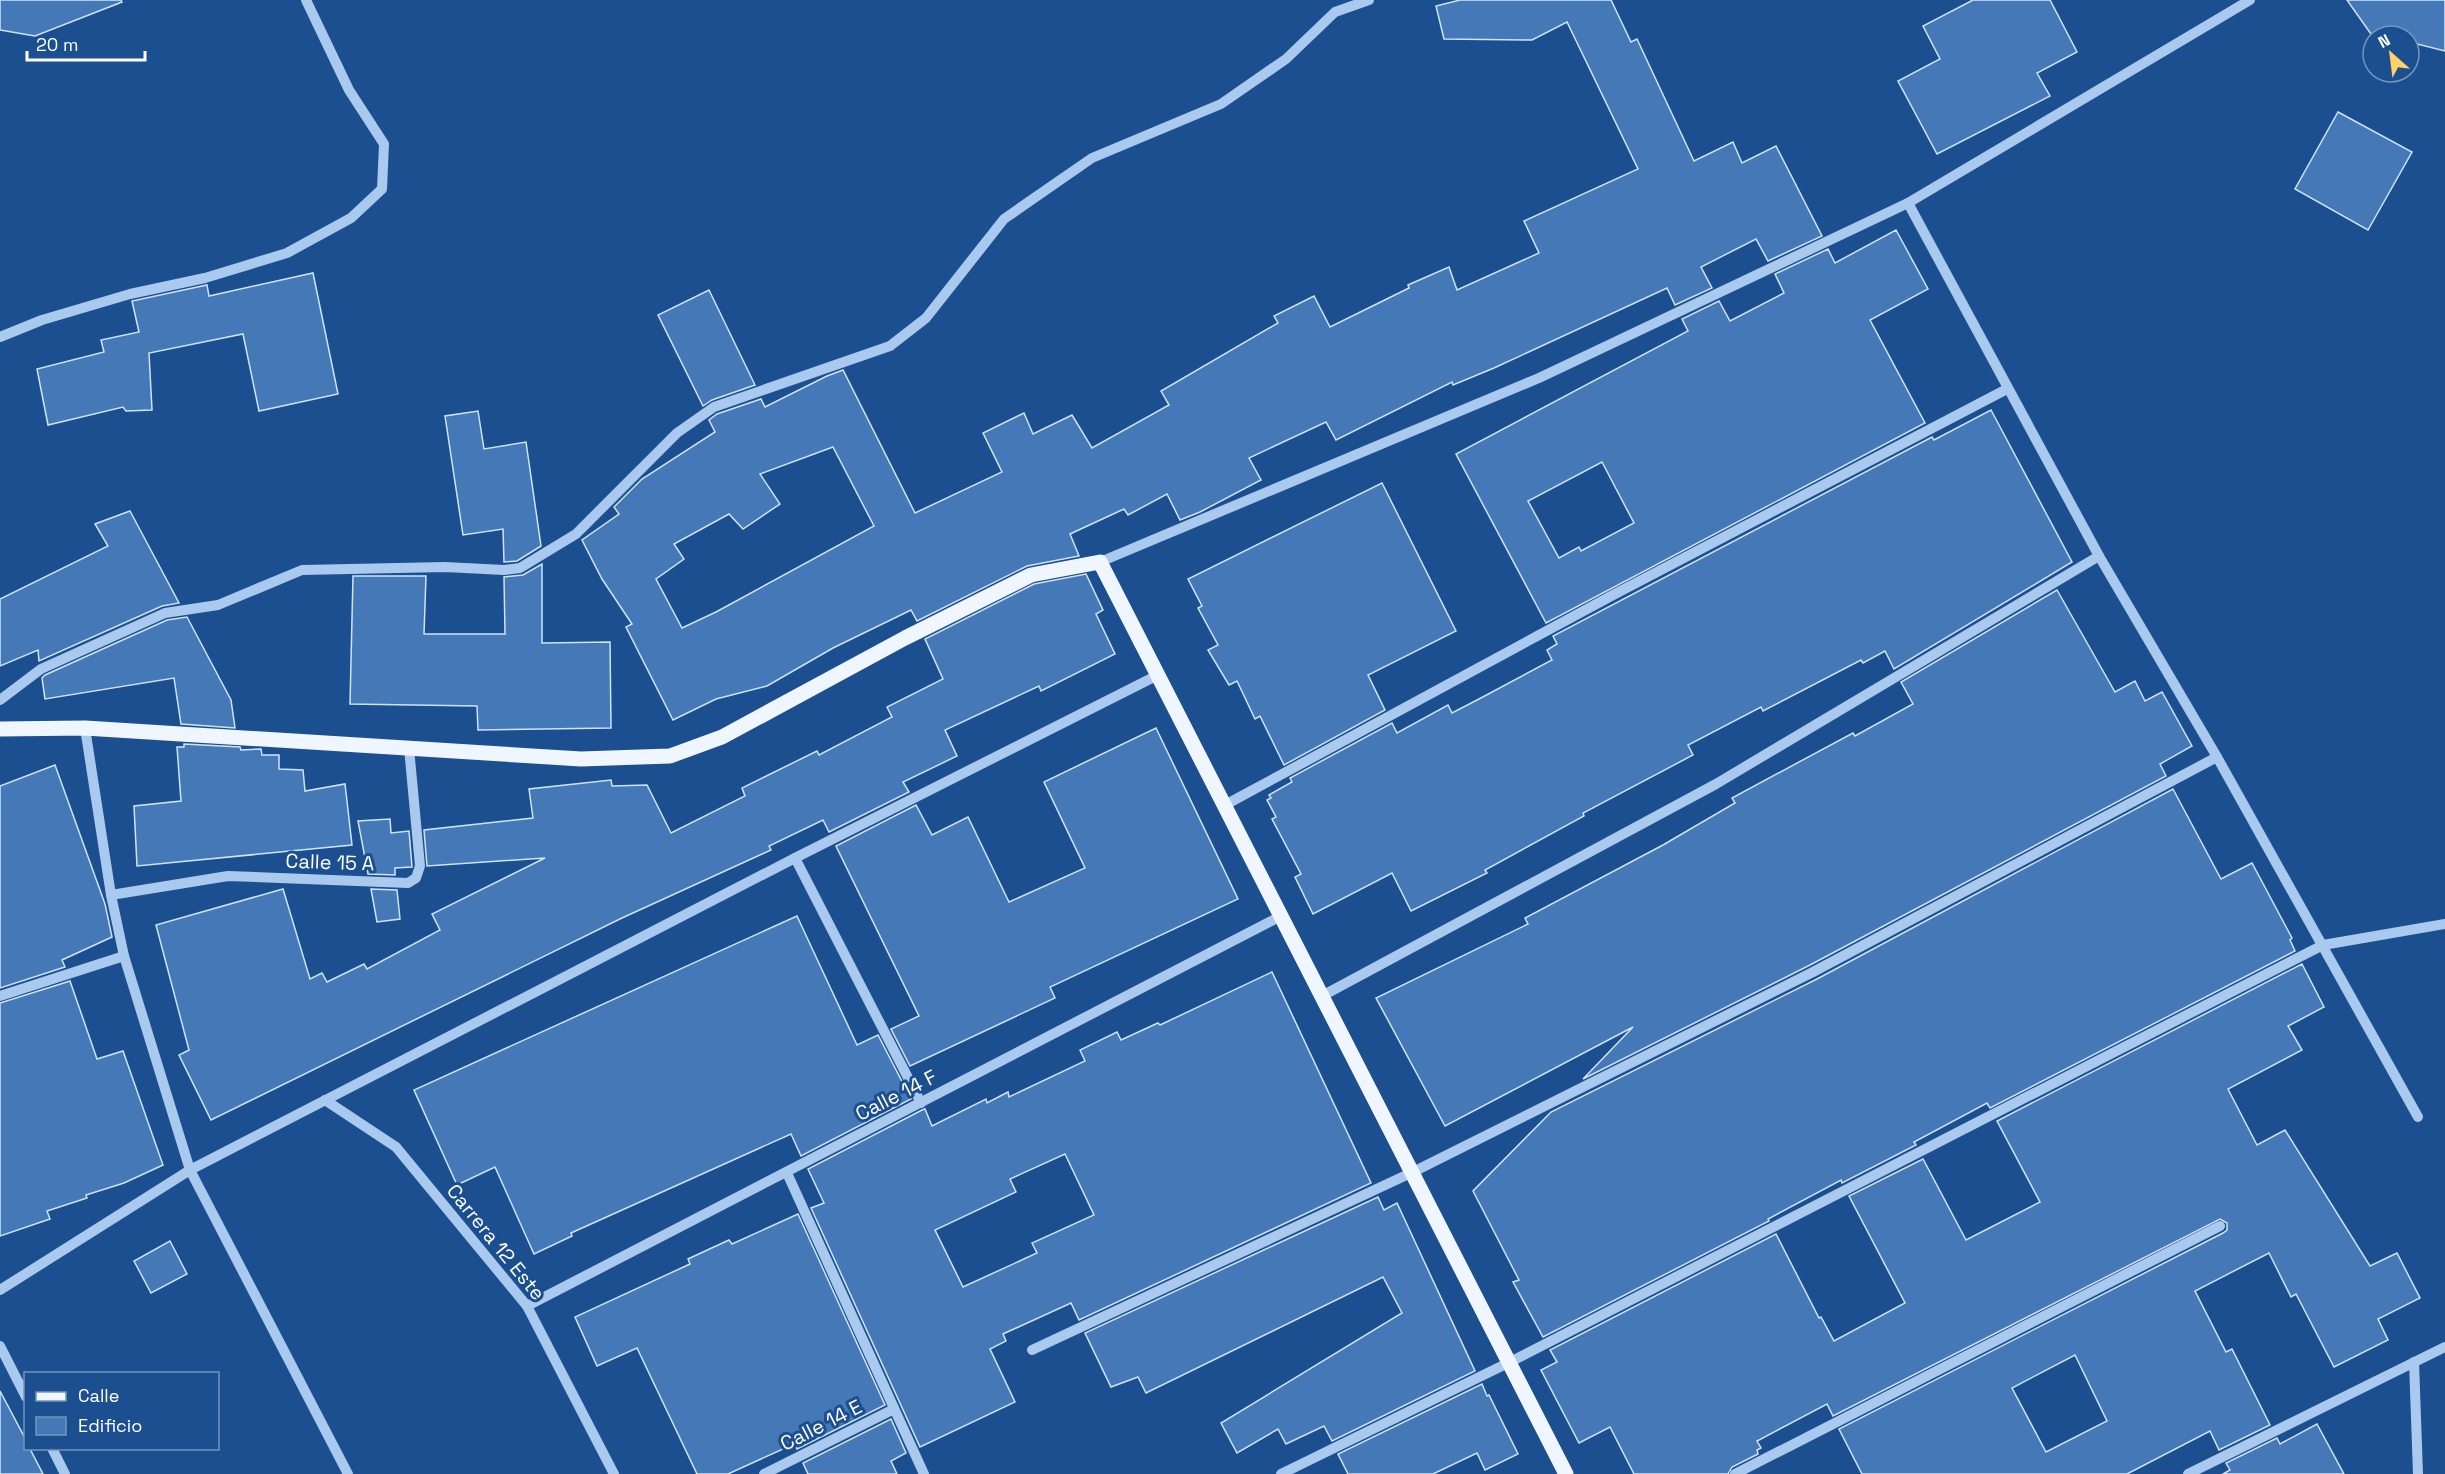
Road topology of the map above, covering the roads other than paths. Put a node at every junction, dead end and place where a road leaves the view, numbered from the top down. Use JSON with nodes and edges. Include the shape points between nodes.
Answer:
{"nodes":[{"id":1,"x":306,"y":0,"type":"edge"},
{"id":2,"x":1369,"y":0,"type":"edge"},
{"id":3,"x":2246,"y":1,"type":"edge"},
{"id":4,"x":1908,"y":203,"type":"junction"},
{"id":5,"x":0,"y":337,"type":"edge"},
{"id":6,"x":2007,"y":389,"type":"junction"},
{"id":7,"x":2099,"y":556,"type":"junction"},
{"id":8,"x":1100,"y":562,"type":"junction"},
{"id":9,"x":1158,"y":675,"type":"junction"},
{"id":10,"x":0,"y":700,"type":"edge"},
{"id":11,"x":85,"y":728,"type":"junction"},
{"id":12,"x":0,"y":729,"type":"edge"},
{"id":13,"x":409,"y":748,"type":"junction"},
{"id":14,"x":2217,"y":757,"type":"junction"},
{"id":15,"x":1225,"y":805,"type":"junction"},
{"id":16,"x":795,"y":858,"type":"junction"},
{"id":17,"x":111,"y":895,"type":"junction"},
{"id":18,"x":1281,"y":916,"type":"junction"},
{"id":19,"x":2445,"y":924,"type":"edge"},
{"id":20,"x":2324,"y":945,"type":"junction"},
{"id":21,"x":124,"y":956,"type":"junction"},
{"id":22,"x":0,"y":996,"type":"edge"},
{"id":23,"x":1322,"y":996,"type":"junction"},
{"id":24,"x":325,"y":1100,"type":"junction"},
{"id":25,"x":921,"y":1103,"type":"junction"},
{"id":26,"x":2418,"y":1117,"type":"dead end"},
{"id":27,"x":190,"y":1170,"type":"junction"},
{"id":28,"x":1413,"y":1172,"type":"junction"},
{"id":29,"x":787,"y":1173,"type":"junction"},
{"id":30,"x":2220,"y":1226,"type":"dead end"},
{"id":31,"x":0,"y":1290,"type":"edge"},
{"id":32,"x":528,"y":1306,"type":"junction"},
{"id":33,"x":0,"y":1346,"type":"edge"},
{"id":34,"x":2445,"y":1347,"type":"edge"},
{"id":35,"x":1032,"y":1350,"type":"dead end"},
{"id":36,"x":1510,"y":1362,"type":"junction"},
{"id":37,"x":2414,"y":1362,"type":"junction"},
{"id":38,"x":24,"y":1393,"type":"edge"},
{"id":39,"x":894,"y":1409,"type":"junction"},
{"id":40,"x":52,"y":1450,"type":"edge"},
{"id":41,"x":64,"y":1474,"type":"edge"},
{"id":42,"x":348,"y":1474,"type":"edge"},
{"id":43,"x":614,"y":1474,"type":"edge"},
{"id":44,"x":764,"y":1474,"type":"edge"},
{"id":45,"x":924,"y":1474,"type":"edge"},
{"id":46,"x":1281,"y":1474,"type":"edge"},
{"id":47,"x":1566,"y":1474,"type":"edge"},
{"id":48,"x":1735,"y":1474,"type":"edge"},
{"id":49,"x":2188,"y":1474,"type":"edge"},
{"id":50,"x":2418,"y":1474,"type":"edge"}],
"edges":[{"from":1,"to":5,"type":"street","via":[[349,90],[384,144],[382,189],[351,218],[287,253],[205,278],[108,300]]},
{"from":2,"to":10,"type":"street","via":[[1335,12],[1286,59],[1221,104],[1092,158],[1004,219],[926,318],[890,346],[714,407],[677,433],[576,534],[520,568],[302,570],[218,605],[165,613],[41,669]]},
{"from":3,"to":4,"type":"street"},
{"from":4,"to":6,"type":"street"},
{"from":4,"to":8,"type":"street","via":[[1539,378]]},
{"from":6,"to":7,"type":"street"},
{"from":6,"to":15,"type":"street","via":[[1613,595]]},
{"from":7,"to":14,"type":"street"},
{"from":7,"to":23,"type":"street","via":[[1716,784]]},
{"from":8,"to":9,"type":"main road"},
{"from":8,"to":13,"type":"main road","via":[[1031,575],[723,737],[670,756],[581,759]]},
{"from":9,"to":15,"type":"main road"},
{"from":9,"to":16,"type":"street"},
{"from":11,"to":12,"type":"main road"},
{"from":11,"to":13,"type":"main road"},
{"from":11,"to":17,"type":"street"},
{"from":13,"to":17,"type":"street","name":"Calle 15 A","via":[[420,866],[416,878],[408,883],[228,876]]},
{"from":14,"to":20,"type":"street"},
{"from":14,"to":28,"type":"street","via":[[1813,972]]},
{"from":15,"to":18,"type":"main road"},
{"from":16,"to":24,"type":"street"},
{"from":16,"to":25,"type":"street"},
{"from":17,"to":21,"type":"street"},
{"from":18,"to":23,"type":"main road"},
{"from":18,"to":25,"type":"street","name":"Calle 14 F"},
{"from":19,"to":20,"type":"street"},
{"from":20,"to":26,"type":"street"},
{"from":20,"to":36,"type":"street"},
{"from":21,"to":22,"type":"street"},
{"from":21,"to":27,"type":"street"},
{"from":23,"to":28,"type":"main road"},
{"from":24,"to":27,"type":"street"},
{"from":24,"to":32,"type":"street","name":"Carrera 12 Este","via":[[396,1147]]},
{"from":25,"to":29,"type":"street","name":"Calle 14 F"},
{"from":27,"to":31,"type":"street"},
{"from":27,"to":42,"type":"street"},
{"from":28,"to":35,"type":"street"},
{"from":28,"to":36,"type":"main road"},
{"from":29,"to":32,"type":"street","name":"Calle 14 F"},
{"from":29,"to":39,"type":"street"},
{"from":30,"to":48,"type":"street"},
{"from":32,"to":43,"type":"street","name":"Carrera 12 Este"},
{"from":33,"to":38,"type":"street"},
{"from":34,"to":37,"type":"street"},
{"from":36,"to":46,"type":"street"},
{"from":36,"to":47,"type":"main road"},
{"from":37,"to":49,"type":"street"},
{"from":37,"to":50,"type":"street"},
{"from":39,"to":44,"type":"street","name":"Calle 14 E"},
{"from":39,"to":45,"type":"street"},
{"from":40,"to":41,"type":"street"}]}
